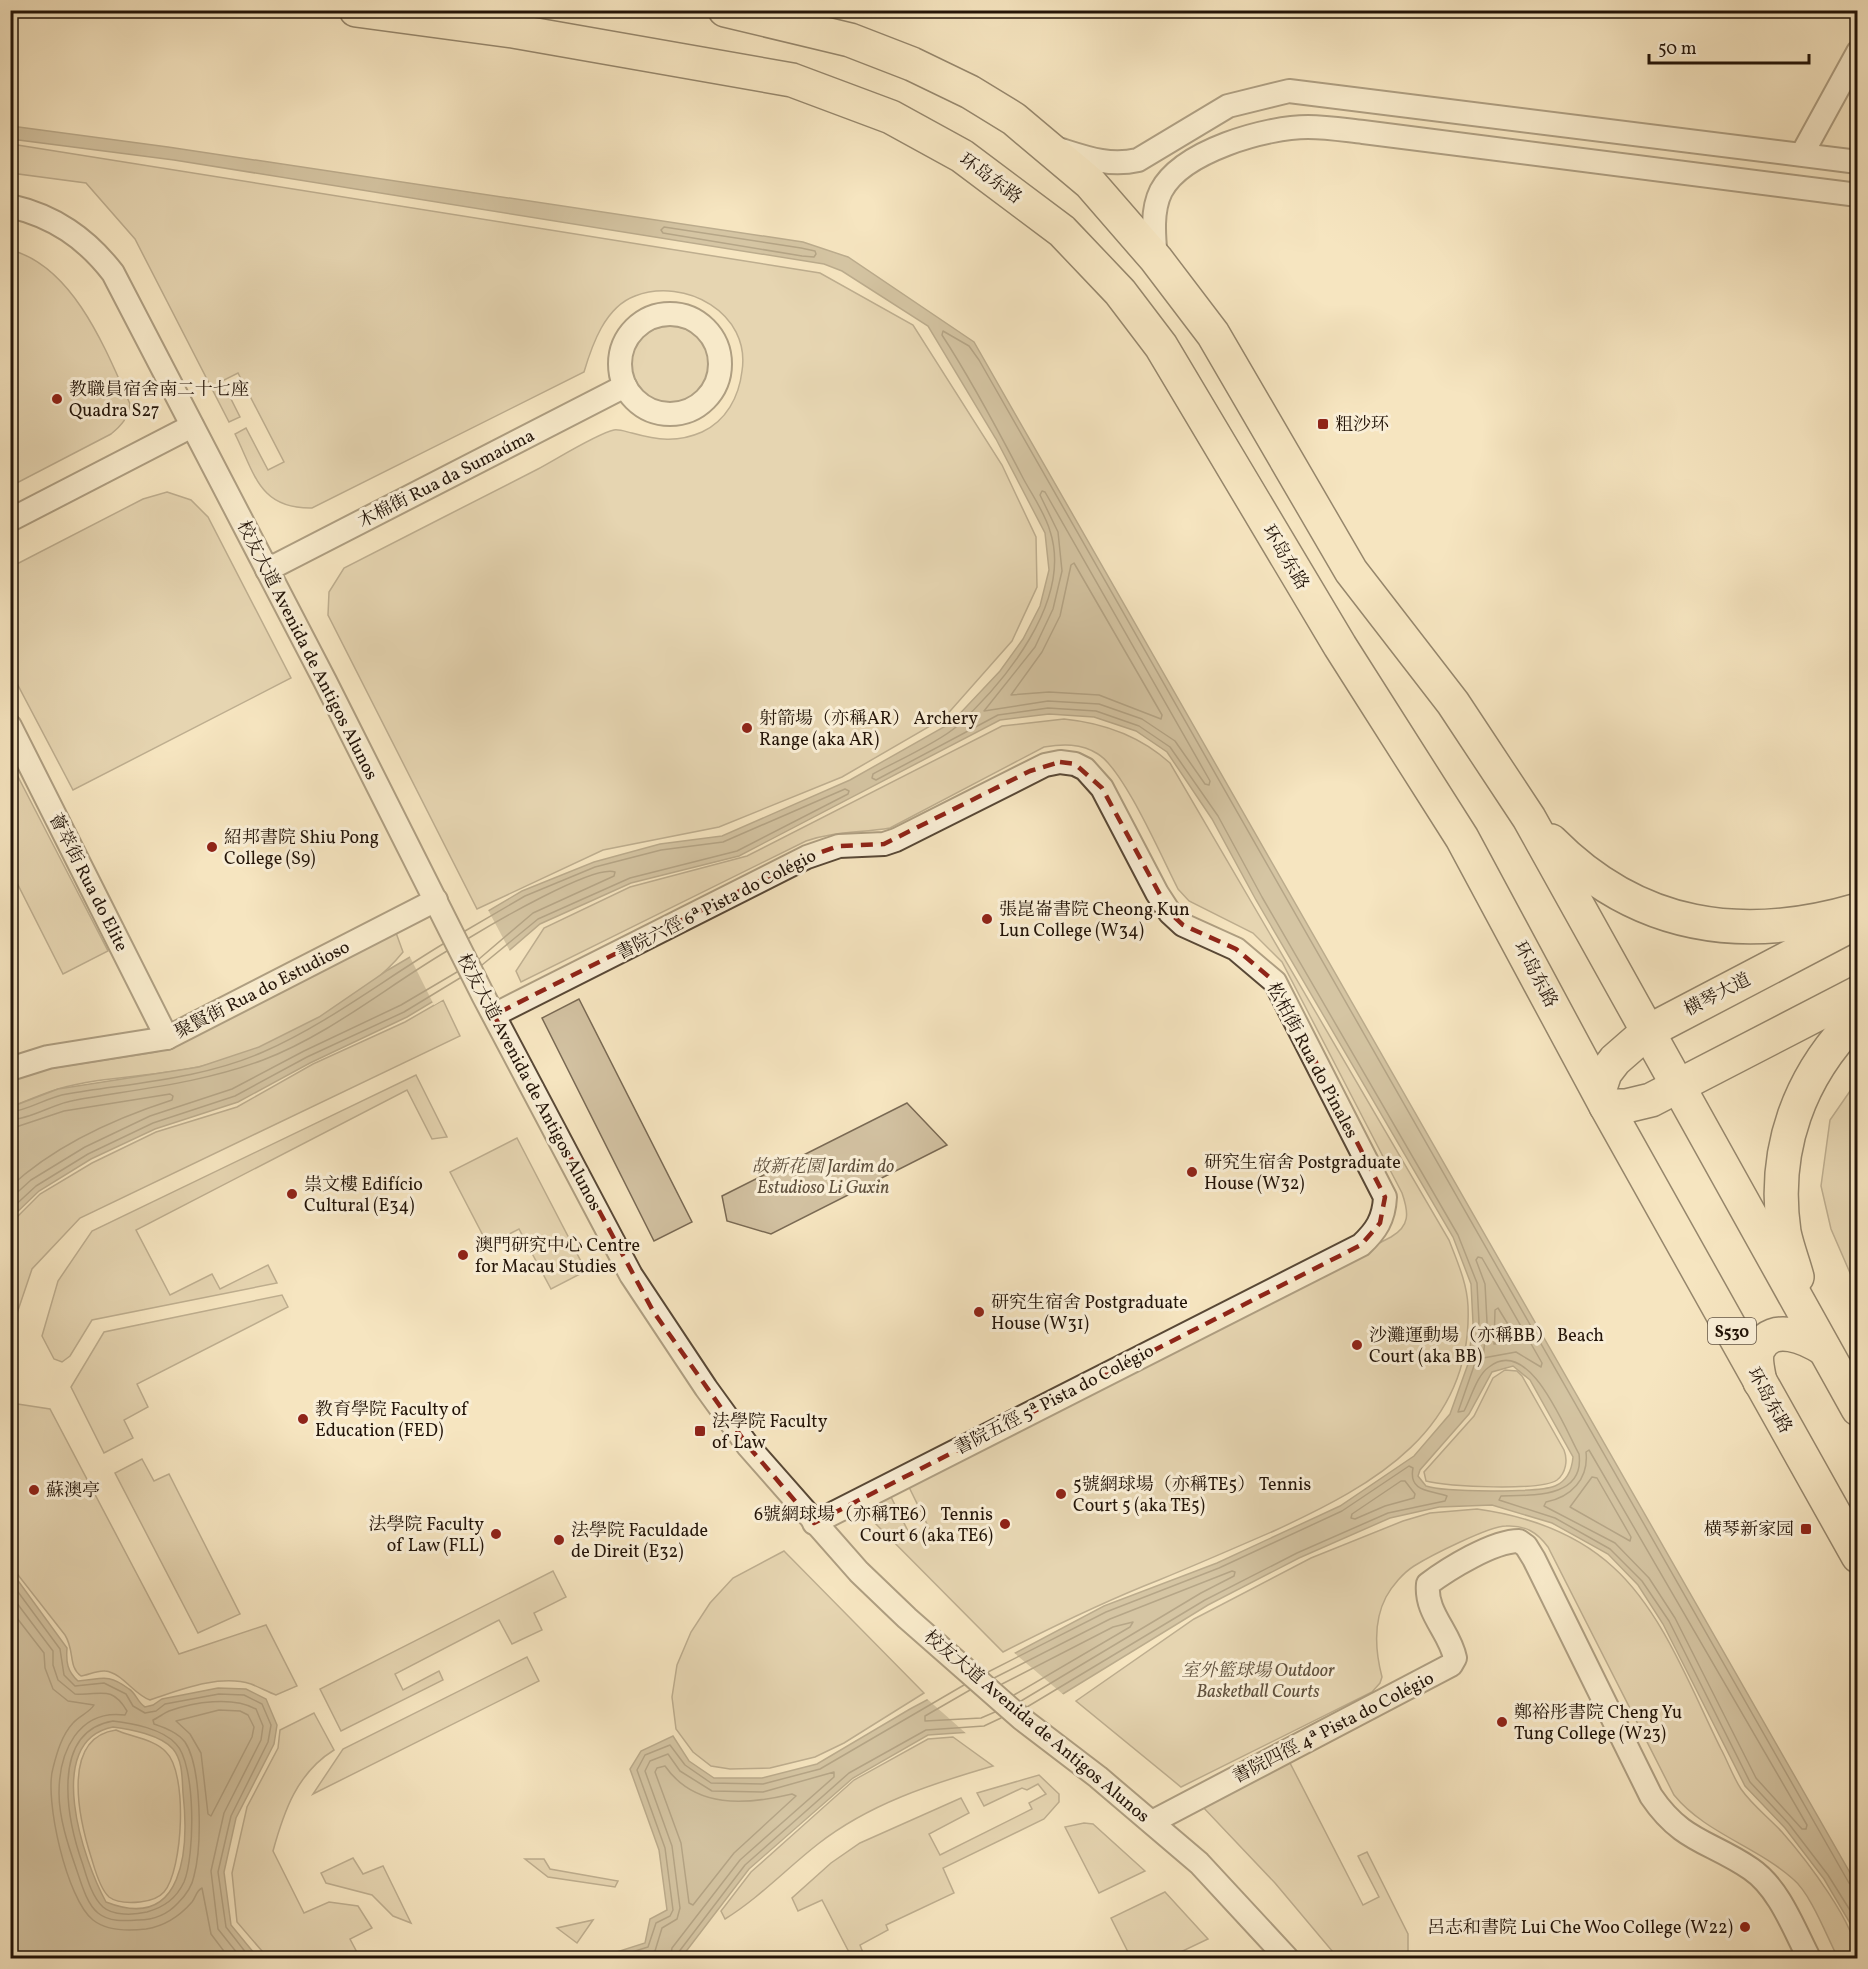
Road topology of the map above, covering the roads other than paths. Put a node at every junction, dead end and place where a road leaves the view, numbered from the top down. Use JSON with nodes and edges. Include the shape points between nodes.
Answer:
{"nodes":[{"id":1,"x":356,"y":10,"type":"edge"},
{"id":2,"x":725,"y":10,"type":"edge"},
{"id":3,"x":506,"y":21,"type":"edge"},
{"id":4,"x":1857,"y":52,"type":"edge"},
{"id":5,"x":1048,"y":146,"type":"junction"},
{"id":6,"x":1802,"y":154,"type":"junction"},
{"id":7,"x":1857,"y":162,"type":"edge"},
{"id":8,"x":1857,"y":195,"type":"edge"},
{"id":9,"x":10,"y":206,"type":"edge"},
{"id":10,"x":1156,"y":259,"type":"junction"},
{"id":11,"x":625,"y":386,"type":"junction"},
{"id":12,"x":192,"y":426,"type":"junction"},
{"id":13,"x":10,"y":520,"type":"edge"},
{"id":14,"x":267,"y":570,"type":"junction"},
{"id":15,"x":10,"y":726,"type":"edge"},
{"id":16,"x":1102,"y":788,"type":"joint"},
{"id":17,"x":1529,"y":818,"type":"junction"},
{"id":18,"x":438,"y":904,"type":"junction"},
{"id":19,"x":1857,"y":910,"type":"edge"},
{"id":20,"x":1857,"y":921,"type":"edge"},
{"id":21,"x":1857,"y":993,"type":"edge"},
{"id":22,"x":489,"y":1006,"type":"junction"},
{"id":23,"x":1857,"y":1017,"type":"edge"},
{"id":24,"x":1647,"y":1032,"type":"junction"},
{"id":25,"x":167,"y":1038,"type":"junction"},
{"id":26,"x":10,"y":1069,"type":"edge"},
{"id":27,"x":1677,"y":1087,"type":"junction"},
{"id":28,"x":1602,"y":1099,"type":"junction"},
{"id":29,"x":1360,"y":1245,"type":"joint"},
{"id":30,"x":1817,"y":1337,"type":"junction"},
{"id":31,"x":1760,"y":1382,"type":"junction"},
{"id":32,"x":1857,"y":1409,"type":"edge"},
{"id":33,"x":814,"y":1523,"type":"junction"},
{"id":34,"x":1857,"y":1556,"type":"edge"},
{"id":35,"x":1152,"y":1822,"type":"junction"},
{"id":36,"x":1287,"y":1959,"type":"edge"},
{"id":37,"x":1809,"y":1959,"type":"edge"}],
"edges":[{"from":1,"to":3,"type":"main road","name":"环岛东路"},
{"from":2,"to":5,"type":"main road","via":[[850,40],[912,64],[970,92]]},
{"from":3,"to":28,"type":"main road","name":"环岛东路","via":[[792,80],[891,117],[962,156],[1062,231],[1120,292],[1161,346],[1340,646],[1462,838]]},
{"from":4,"to":6,"type":"street"},
{"from":5,"to":6,"type":"street","via":[[1107,164],[1123,164],[1138,160],[1228,106],[1289,91]]},
{"from":5,"to":10,"type":"main road","via":[[1090,183]]},
{"from":6,"to":7,"type":"street"},
{"from":8,"to":10,"type":"street","via":[[1307,127],[1238,141],[1195,158],[1174,174],[1161,191],[1155,210]]},
{"from":9,"to":12,"type":"street","name":"校友大道 Avenida de Antigos Alunos","via":[[60,224],[97,253],[126,293]]},
{"from":10,"to":17,"type":"main road","via":[[1213,334],[1351,571],[1459,711]]},
{"from":11,"to":11,"type":"street","via":[[620,365],[624,343],[644,320],[673,313],[688,316],[712,334],[721,363],[719,378],[713,391],[690,410],[660,413],[639,403]]},
{"from":11,"to":14,"type":"street","name":"木棉街 Rua da Sumaúma"},
{"from":12,"to":13,"type":"street"},
{"from":12,"to":14,"type":"street","name":"校友大道 Avenida de Antigos Alunos"},
{"from":14,"to":18,"type":"street","name":"校友大道 Avenida de Antigos Alunos"},
{"from":15,"to":25,"type":"street","name":"薈萃街 Rua do Elite"},
{"from":16,"to":22,"type":"street","name":"書院六徑 6ª Pista do Colégio","via":[[1090,773],[1075,764],[1045,765],[896,840],[839,846],[807,857]]},
{"from":16,"to":29,"type":"street","name":"松柏街 Rua do Pinales","via":[[1170,913],[1183,925],[1236,949],[1257,964],[1279,989],[1385,1197],[1380,1224]]},
{"from":17,"to":19,"type":"main road","via":[[1592,879],[1656,911],[1693,922],[1777,926]]},
{"from":17,"to":24,"type":"main road"},
{"from":18,"to":22,"type":"street","name":"校友大道 Avenida de Antigos Alunos"},
{"from":18,"to":25,"type":"street","name":"聚賢街 Rua do Estudioso"},
{"from":20,"to":24,"type":"main road","name":"横琴大道"},
{"from":21,"to":27,"type":"main road"},
{"from":22,"to":33,"type":"street","name":"校友大道 Avenida de Antigos Alunos","via":[[653,1311],[748,1446]]},
{"from":23,"to":30,"type":"main road","via":[[1818,1063],[1790,1123],[1783,1156],[1784,1232]]},
{"from":24,"to":27,"type":"main road"},
{"from":24,"to":28,"type":"main road","name":"横琴大道","via":[[1605,1073]]},
{"from":25,"to":26,"type":"street","name":"聚賢街 Rua do Estudioso","via":[[48,1057]]},
{"from":27,"to":28,"type":"main road","via":[[1626,1106]]},
{"from":27,"to":30,"type":"main road"},
{"from":28,"to":31,"type":"main road","name":"环岛东路","number":"S530"},
{"from":29,"to":33,"type":"street","name":"書院五徑 5ª Pista do Colégio"},
{"from":30,"to":31,"type":"main road","via":[[1791,1334],[1767,1339],[1759,1348],[1757,1359]]},
{"from":30,"to":32,"type":"main road"},
{"from":31,"to":34,"type":"main road","name":"环岛东路","number":"S530"},
{"from":33,"to":35,"type":"street","name":"校友大道 Avenida de Antigos Alunos","via":[[907,1618],[966,1671]]},
{"from":35,"to":36,"type":"street","name":"校友大道 Avenida de Antigos Alunos","via":[[1206,1871]]},
{"from":35,"to":37,"type":"street","name":"書院四徑 4ª Pista do Colégio","via":[[1451,1665],[1455,1658],[1453,1649],[1428,1601],[1428,1584],[1510,1541],[1519,1541],[1534,1559],[1664,1815],[1693,1839],[1752,1870],[1777,1899]]}]}
